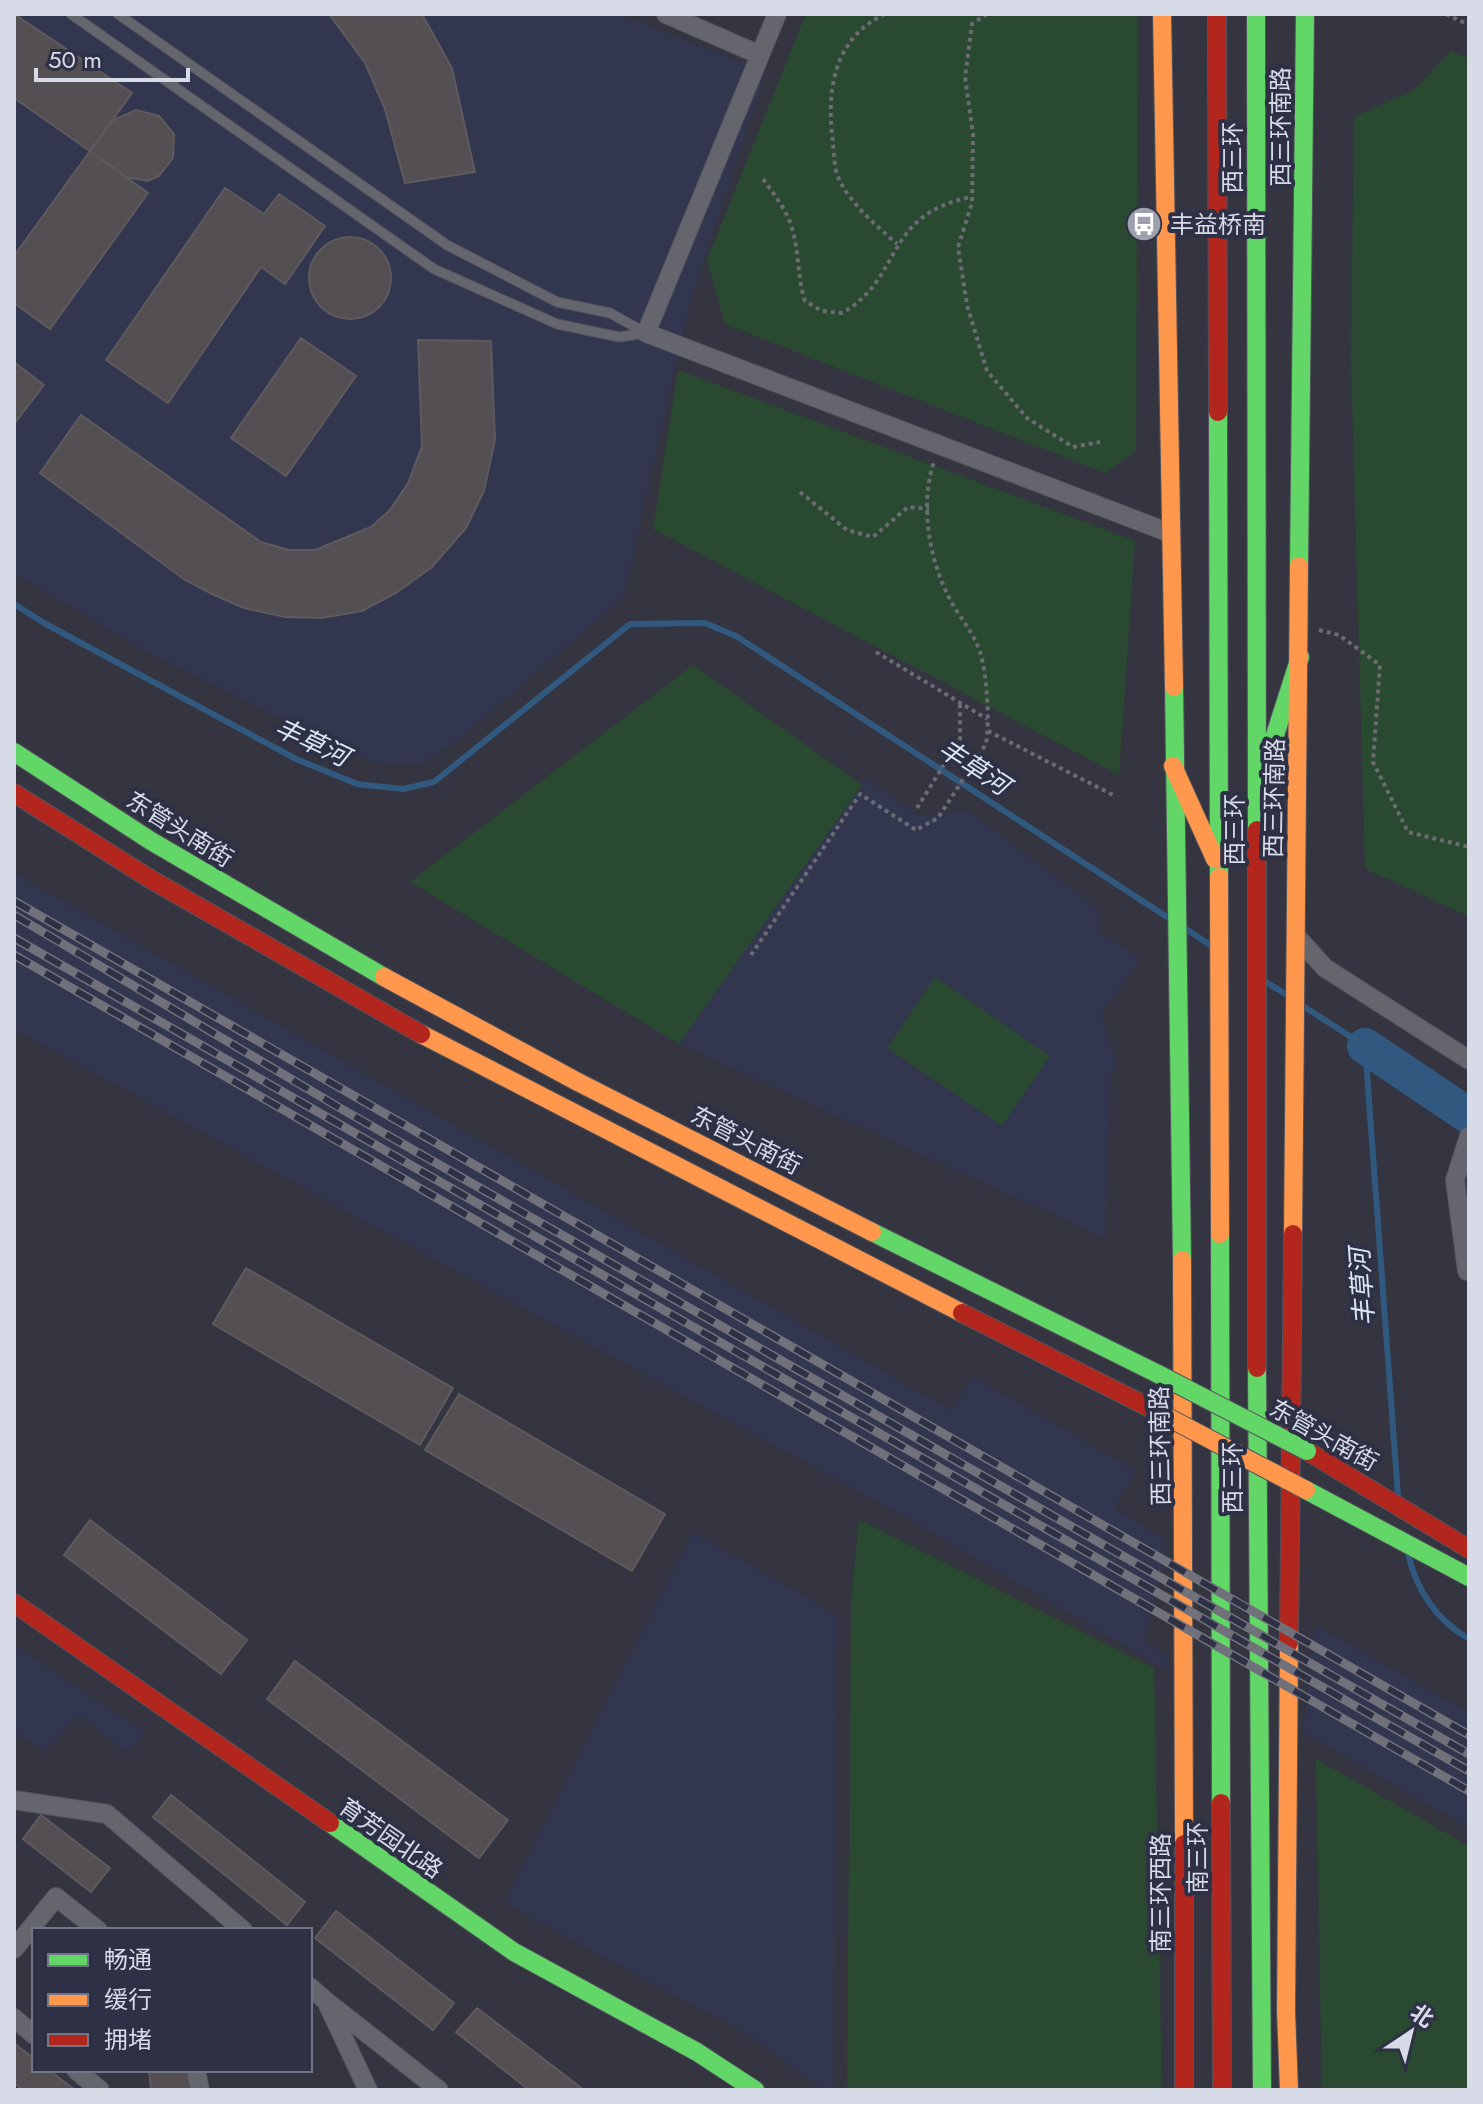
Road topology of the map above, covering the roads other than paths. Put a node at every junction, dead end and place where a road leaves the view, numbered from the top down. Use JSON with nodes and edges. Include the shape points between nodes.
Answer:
{"nodes":[{"id":1,"x":71,"y":14,"type":"edge"},
{"id":2,"x":118,"y":14,"type":"edge"},
{"id":3,"x":666,"y":14,"type":"edge"},
{"id":4,"x":777,"y":14,"type":"edge"},
{"id":5,"x":1162,"y":14,"type":"edge"},
{"id":6,"x":1217,"y":14,"type":"edge"},
{"id":7,"x":1256,"y":14,"type":"edge"},
{"id":8,"x":1305,"y":14,"type":"edge"},
{"id":9,"x":760,"y":55,"type":"junction"},
{"id":10,"x":646,"y":333,"type":"junction"},
{"id":11,"x":1170,"y":533,"type":"junction"},
{"id":12,"x":1300,"y":657,"type":"junction"},
{"id":13,"x":14,"y":752,"type":"edge"},
{"id":14,"x":1173,"y":766,"type":"junction"},
{"id":15,"x":1258,"y":787,"type":"junction"},
{"id":16,"x":14,"y":793,"type":"edge"},
{"id":17,"x":1219,"y":869,"type":"junction"},
{"id":18,"x":1297,"y":937,"type":"junction"},
{"id":19,"x":1469,"y":1060,"type":"edge"},
{"id":20,"x":1469,"y":1137,"type":"edge"},
{"id":21,"x":1467,"y":1271,"type":"edge"},
{"id":22,"x":1469,"y":1549,"type":"edge"},
{"id":23,"x":1469,"y":1577,"type":"edge"},
{"id":24,"x":14,"y":1603,"type":"edge"},
{"id":25,"x":1220,"y":1625,"type":"joint"},
{"id":26,"x":1185,"y":1696,"type":"joint"},
{"id":27,"x":14,"y":1800,"type":"edge"},
{"id":28,"x":95,"y":1928,"type":"edge"},
{"id":29,"x":241,"y":1928,"type":"edge"},
{"id":30,"x":14,"y":1949,"type":"edge"},
{"id":31,"x":312,"y":1989,"type":"edge"},
{"id":32,"x":326,"y":2001,"type":"junction"},
{"id":33,"x":14,"y":2018,"type":"edge"},
{"id":34,"x":32,"y":2033,"type":"edge"},
{"id":35,"x":78,"y":2072,"type":"edge"},
{"id":36,"x":100,"y":2090,"type":"edge"},
{"id":37,"x":368,"y":2090,"type":"edge"},
{"id":38,"x":439,"y":2090,"type":"edge"},
{"id":39,"x":755,"y":2090,"type":"edge"},
{"id":40,"x":1184,"y":2090,"type":"edge"},
{"id":41,"x":1222,"y":2090,"type":"edge"},
{"id":42,"x":1262,"y":2090,"type":"edge"},
{"id":43,"x":1289,"y":2090,"type":"edge"}],
"edges":[{"from":1,"to":10,"type":"lane","via":[[434,269],[557,324],[619,337]]},
{"from":2,"to":10,"type":"lane","via":[[447,245],[557,302],[610,313]]},
{"from":3,"to":9,"type":"street"},
{"from":4,"to":9,"type":"street"},
{"from":5,"to":11,"type":"main road","name":"西三环南路"},
{"from":6,"to":17,"type":"main road","name":"西三环"},
{"from":7,"to":15,"type":"main road","name":"西三环"},
{"from":8,"to":12,"type":"main road","name":"西三环南路"},
{"from":9,"to":10,"type":"street"},
{"from":10,"to":11,"type":"street"},
{"from":11,"to":14,"type":"main road","name":"西三环南路"},
{"from":12,"to":15,"type":"main road"},
{"from":12,"to":18,"type":"main road","name":"西三环南路"},
{"from":13,"to":22,"type":"main road","name":"东管头南街","bridge":true,"via":[[286,923],[516,1052],[1307,1451]]},
{"from":14,"to":17,"type":"main road"},
{"from":14,"to":26,"type":"main road","name":"西三环南路","via":[[1179,915]]},
{"from":15,"to":42,"type":"main road","name":"西三环","via":[[1256,1646]]},
{"from":16,"to":23,"type":"main road","bridge":true,"via":[[130,869],[460,1057],[1158,1412]]},
{"from":17,"to":25,"type":"main road","name":"西三环"},
{"from":18,"to":19,"type":"street","via":[[1325,968]]},
{"from":18,"to":43,"type":"main road","name":"西三环南路"},
{"from":20,"to":21,"type":"street","via":[[1455,1180]]},
{"from":24,"to":39,"type":"main road","name":"育芳园北路","via":[[514,1952],[676,2038]]},
{"from":25,"to":41,"type":"main road","name":"南三环"},
{"from":26,"to":40,"type":"main road","name":"南三环西路"},
{"from":27,"to":29,"type":"street","via":[[107,1814]]},
{"from":28,"to":30,"type":"street","via":[[56,1897]]},
{"from":31,"to":32,"type":"street"},
{"from":32,"to":37,"type":"street"},
{"from":32,"to":38,"type":"street"},
{"from":33,"to":34,"type":"street"},
{"from":35,"to":36,"type":"street"}]}
